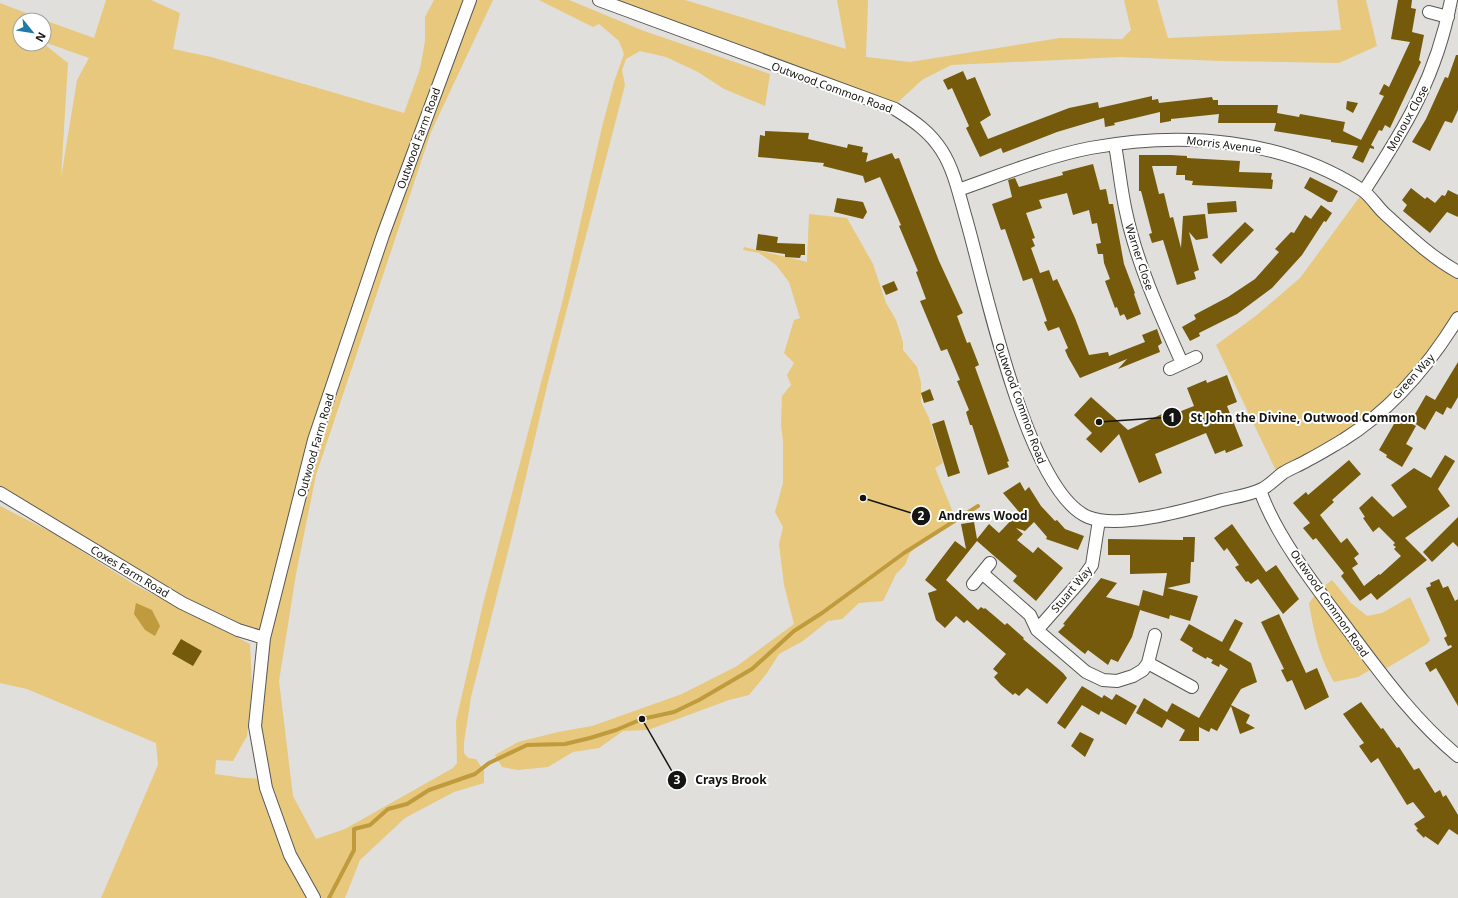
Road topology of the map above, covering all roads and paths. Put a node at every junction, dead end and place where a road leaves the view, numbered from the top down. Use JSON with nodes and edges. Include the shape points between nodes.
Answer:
{"nodes":[{"id":1,"x":470,"y":0,"type":"edge"},
{"id":2,"x":599,"y":0,"type":"edge"},
{"id":3,"x":1451,"y":0,"type":"edge"},
{"id":4,"x":1429,"y":12,"type":"dead end"},
{"id":5,"x":1448,"y":17,"type":"junction"},
{"id":6,"x":1115,"y":145,"type":"junction"},
{"id":7,"x":958,"y":190,"type":"junction"},
{"id":8,"x":1364,"y":191,"type":"junction"},
{"id":9,"x":1458,"y":272,"type":"edge"},
{"id":10,"x":1458,"y":318,"type":"edge"},
{"id":11,"x":1196,"y":357,"type":"dead end"},
{"id":12,"x":1182,"y":363,"type":"junction"},
{"id":13,"x":1170,"y":369,"type":"dead end"},
{"id":14,"x":1260,"y":490,"type":"junction"},
{"id":15,"x":0,"y":493,"type":"edge"},
{"id":16,"x":1099,"y":520,"type":"junction"},
{"id":17,"x":990,"y":563,"type":"dead end"},
{"id":18,"x":982,"y":573,"type":"junction"},
{"id":19,"x":973,"y":584,"type":"dead end"},
{"id":20,"x":1037,"y":630,"type":"junction"},
{"id":21,"x":1155,"y":635,"type":"dead end"},
{"id":22,"x":264,"y":638,"type":"junction"},
{"id":23,"x":1148,"y":663,"type":"junction"},
{"id":24,"x":1192,"y":687,"type":"dead end"},
{"id":25,"x":1458,"y":756,"type":"edge"},
{"id":26,"x":314,"y":898,"type":"edge"}],
"edges":[{"from":1,"to":22,"type":"street","name":"Outwood Farm Road","via":[[385,228],[314,440]]},
{"from":2,"to":7,"type":"street","name":"Outwood Common Road","via":[[895,109],[919,124],[933,138],[951,168]]},
{"from":3,"to":5,"type":"street","name":"Monoux Close"},
{"from":4,"to":5,"type":"street"},
{"from":5,"to":8,"type":"street","name":"Monoux Close","via":[[1429,77],[1417,104]]},
{"from":6,"to":7,"type":"street","name":"Morris Avenue","via":[[1090,148],[1048,159]]},
{"from":6,"to":8,"type":"street","name":"Morris Avenue","via":[[1190,139],[1265,149],[1316,165]]},
{"from":6,"to":12,"type":"street","name":"Warner Close","via":[[1134,243],[1145,276]]},
{"from":7,"to":16,"type":"street","name":"Outwood Common Road","via":[[994,328],[1032,438],[1052,479],[1068,502],[1076,510]]},
{"from":8,"to":9,"type":"street","name":"Morris Avenue","via":[[1383,213],[1421,246]]},
{"from":10,"to":14,"type":"street","name":"Green Way","via":[[1414,378],[1383,408],[1344,439],[1281,474]]},
{"from":11,"to":12,"type":"street"},
{"from":12,"to":13,"type":"street"},
{"from":14,"to":16,"type":"street","name":"Outwood Common Road","via":[[1138,519]]},
{"from":14,"to":25,"type":"street","name":"Outwood Common Road","via":[[1264,502],[1293,552],[1335,613],[1406,704],[1443,744]]},
{"from":15,"to":22,"type":"street","name":"Coxes Farm Road","via":[[182,603],[238,630]]},
{"from":16,"to":20,"type":"street","name":"Stuart Way","via":[[1092,564]]},
{"from":17,"to":18,"type":"street"},
{"from":18,"to":19,"type":"street"},
{"from":18,"to":20,"type":"street","via":[[1030,615]]},
{"from":20,"to":23,"type":"street","via":[[1086,672],[1103,680],[1117,681],[1133,676],[1143,670]]},
{"from":21,"to":23,"type":"street"},
{"from":22,"to":26,"type":"street","name":"Outwood Farm Road","via":[[255,726],[266,788],[290,855]]},
{"from":23,"to":24,"type":"street"}]}
